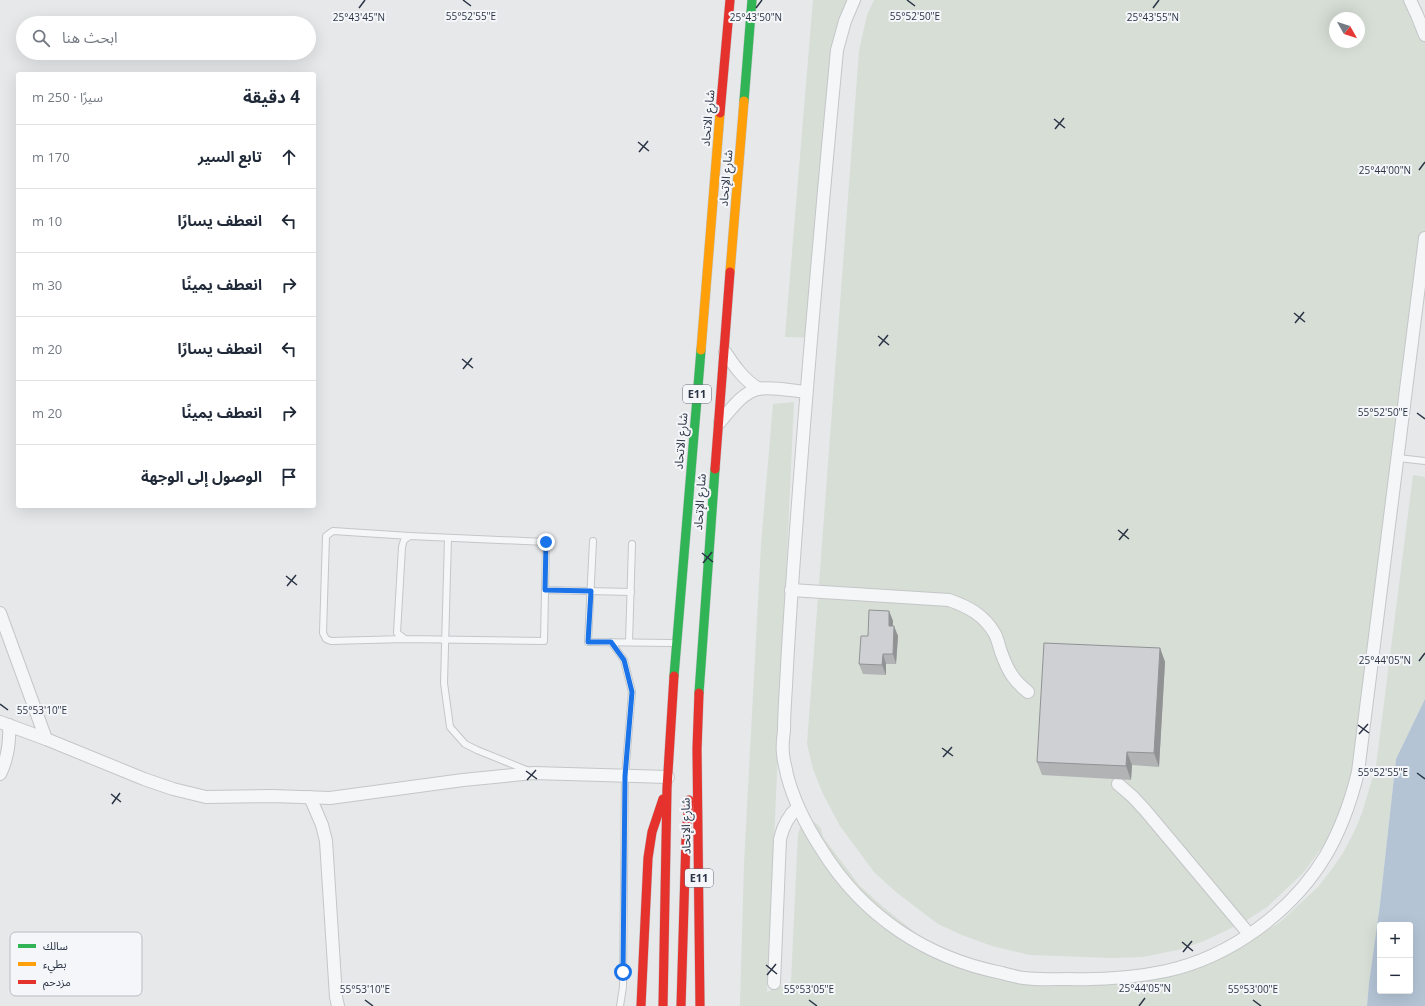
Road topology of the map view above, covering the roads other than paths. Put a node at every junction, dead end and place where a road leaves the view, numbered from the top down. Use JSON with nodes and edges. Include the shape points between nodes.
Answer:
{"nodes":[{"id":1,"x":730,"y":0,"type":"edge"},
{"id":2,"x":752,"y":0,"type":"edge"},
{"id":3,"x":854,"y":0,"type":"edge"},
{"id":4,"x":1410,"y":0,"type":"edge"},
{"id":5,"x":759,"y":11,"type":"dead end"},
{"id":6,"x":750,"y":29,"type":"junction"},
{"id":7,"x":1425,"y":35,"type":"edge"},
{"id":8,"x":1425,"y":238,"type":"edge"},
{"id":9,"x":724,"y":350,"type":"junction"},
{"id":10,"x":759,"y":388,"type":"junction"},
{"id":11,"x":806,"y":392,"type":"junction"},
{"id":12,"x":718,"y":425,"type":"junction"},
{"id":13,"x":1398,"y":458,"type":"junction"},
{"id":14,"x":1425,"y":461,"type":"edge"},
{"id":15,"x":410,"y":536,"type":"junction"},
{"id":16,"x":448,"y":538,"type":"junction"},
{"id":17,"x":593,"y":541,"type":"dead end"},
{"id":18,"x":632,"y":544,"type":"dead end"},
{"id":19,"x":545,"y":590,"type":"junction"},
{"id":20,"x":792,"y":590,"type":"junction"},
{"id":21,"x":591,"y":591,"type":"junction"},
{"id":22,"x":631,"y":592,"type":"junction"},
{"id":23,"x":0,"y":613,"type":"edge"},
{"id":24,"x":405,"y":639,"type":"junction"},
{"id":25,"x":445,"y":640,"type":"junction"},
{"id":26,"x":611,"y":642,"type":"junction"},
{"id":27,"x":629,"y":642,"type":"junction"},
{"id":28,"x":676,"y":643,"type":"junction"},
{"id":29,"x":1028,"y":692,"type":"dead end"},
{"id":30,"x":4,"y":724,"type":"edge"},
{"id":31,"x":46,"y":739,"type":"junction"},
{"id":32,"x":697,"y":749,"type":"junction"},
{"id":33,"x":0,"y":774,"type":"edge"},
{"id":34,"x":534,"y":774,"type":"junction"},
{"id":35,"x":625,"y":776,"type":"junction"},
{"id":36,"x":668,"y":783,"type":"junction"},
{"id":37,"x":1118,"y":784,"type":"dead end"},
{"id":38,"x":310,"y":796,"type":"junction"},
{"id":39,"x":798,"y":807,"type":"junction"},
{"id":40,"x":1249,"y":934,"type":"junction"},
{"id":41,"x":774,"y":983,"type":"dead end"},
{"id":42,"x":338,"y":1006,"type":"edge"},
{"id":43,"x":620,"y":1006,"type":"edge"},
{"id":44,"x":642,"y":1006,"type":"edge"},
{"id":45,"x":663,"y":1006,"type":"edge"},
{"id":46,"x":680,"y":1006,"type":"edge"},
{"id":47,"x":700,"y":1006,"type":"edge"}],
"edges":[{"from":1,"to":28,"type":"main road","name":"شارع الاتحاد","number":"E11"},
{"from":2,"to":6,"type":"main road","name":"شارع الإتحاد","number":"E11"},
{"from":3,"to":11,"type":"street","via":[[837,50]]},
{"from":4,"to":7,"type":"street"},
{"from":5,"to":6,"type":"lane"},
{"from":6,"to":9,"type":"main road","name":"شارع الإتحاد","number":"E11"},
{"from":8,"to":13,"type":"street"},
{"from":9,"to":10,"type":"street","via":[[740,373]]},
{"from":9,"to":12,"type":"main road","name":"شارع الإتحاد","number":"E11"},
{"from":10,"to":11,"type":"street"},
{"from":10,"to":12,"type":"street","via":[[738,401]]},
{"from":11,"to":20,"type":"street"},
{"from":12,"to":32,"type":"main road","name":"شارع الإتحاد","number":"E11"},
{"from":13,"to":14,"type":"lane"},
{"from":13,"to":40,"type":"street","via":[[1358,772],[1353,792],[1337,834],[1315,872],[1283,907]]},
{"from":15,"to":16,"type":"lane"},
{"from":15,"to":24,"type":"lane","via":[[404,540],[402,547],[397,633]]},
{"from":15,"to":24,"type":"lane","via":[[333,532],[326,536],[323,634],[326,639]]},
{"from":16,"to":19,"type":"lane","via":[[546,542]]},
{"from":16,"to":25,"type":"lane"},
{"from":17,"to":21,"type":"lane"},
{"from":18,"to":22,"type":"lane"},
{"from":19,"to":21,"type":"lane"},
{"from":19,"to":25,"type":"lane","via":[[544,641]]},
{"from":20,"to":29,"type":"street","via":[[949,600],[965,605],[983,618],[995,635],[1010,673]]},
{"from":20,"to":39,"type":"street","via":[[782,752],[788,780]]},
{"from":21,"to":22,"type":"lane"},
{"from":21,"to":26,"type":"lane","via":[[588,642]]},
{"from":22,"to":27,"type":"lane"},
{"from":23,"to":31,"type":"street"},
{"from":24,"to":25,"type":"lane"},
{"from":25,"to":34,"type":"lane","via":[[444,683],[450,727],[465,744]]},
{"from":26,"to":27,"type":"lane"},
{"from":26,"to":35,"type":"lane","via":[[624,660],[632,692]]},
{"from":27,"to":28,"type":"lane"},
{"from":28,"to":36,"type":"main road","name":"شارع الاتحاد","number":"E11"},
{"from":30,"to":31,"type":"street"},
{"from":30,"to":33,"type":"street","via":[[9,743]]},
{"from":31,"to":38,"type":"street","via":[[144,779],[206,797]]},
{"from":32,"to":46,"type":"main road","via":[[686,838]]},
{"from":32,"to":47,"type":"main road","name":"شارع الإتحاد","number":"E11"},
{"from":34,"to":35,"type":"street"},
{"from":34,"to":38,"type":"street","via":[[463,780],[330,798]]},
{"from":35,"to":36,"type":"street"},
{"from":35,"to":43,"type":"lane","via":[[623,987]]},
{"from":36,"to":44,"type":"main road","via":[[648,858]]},
{"from":36,"to":45,"type":"main road","name":"شارع الإتحاد","number":"E11"},
{"from":37,"to":40,"type":"street","via":[[1133,797]]},
{"from":38,"to":42,"type":"street","via":[[326,842]]},
{"from":39,"to":40,"type":"street","via":[[829,862],[872,911],[921,945],[978,968],[1023,978],[1102,980],[1142,976],[1193,963]]},
{"from":39,"to":41,"type":"street","via":[[786,821],[780,839]]}]}
